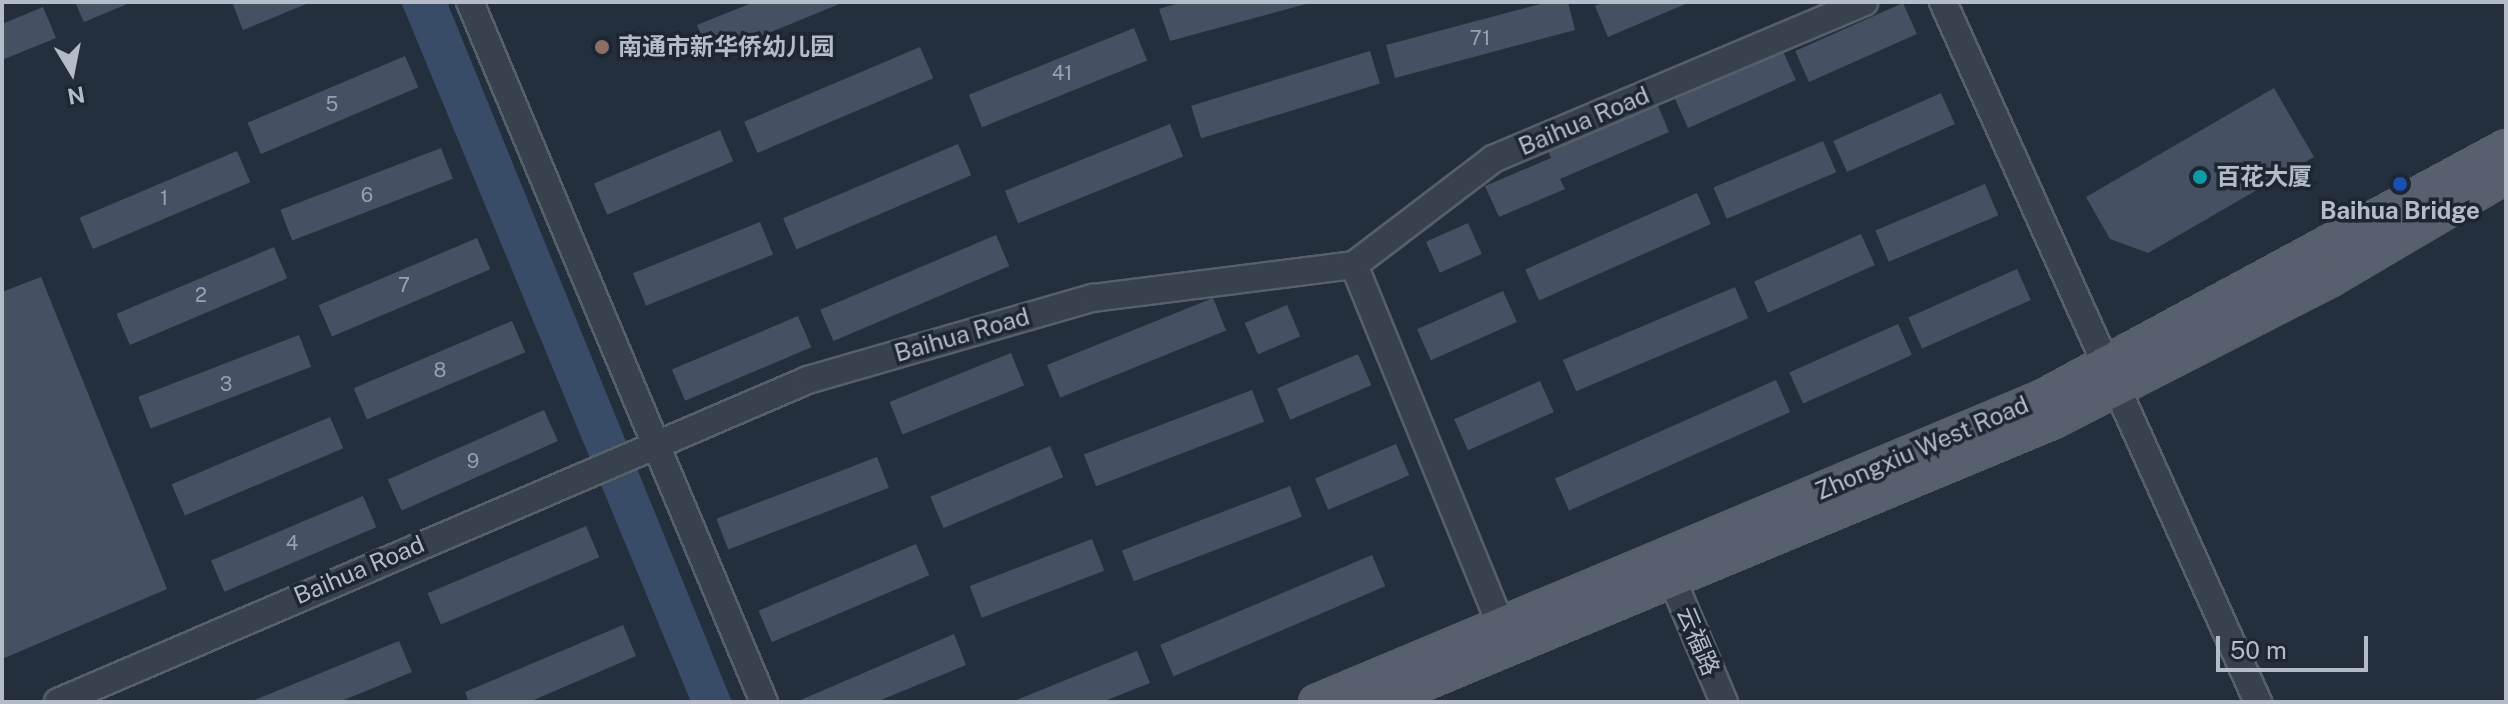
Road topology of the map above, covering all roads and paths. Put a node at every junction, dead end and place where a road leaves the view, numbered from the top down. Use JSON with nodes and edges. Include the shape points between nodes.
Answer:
{"nodes":[{"id":1,"x":470,"y":2,"type":"edge"},
{"id":2,"x":1864,"y":2,"type":"edge"},
{"id":3,"x":1943,"y":2,"type":"edge"},
{"id":4,"x":2506,"y":138,"type":"edge"},
{"id":5,"x":2506,"y":147,"type":"edge"},
{"id":6,"x":2494,"y":177,"type":"edge"},
{"id":7,"x":1354,"y":265,"type":"junction"},
{"id":8,"x":2109,"y":377,"type":"junction"},
{"id":9,"x":650,"y":449,"type":"junction"},
{"id":10,"x":1672,"y":579,"type":"junction"},
{"id":11,"x":1505,"y":636,"type":"junction"},
{"id":12,"x":58,"y":702,"type":"edge"},
{"id":13,"x":764,"y":702,"type":"edge"},
{"id":14,"x":1316,"y":702,"type":"edge"},
{"id":15,"x":1379,"y":702,"type":"edge"},
{"id":16,"x":1724,"y":702,"type":"edge"},
{"id":17,"x":2258,"y":702,"type":"edge"}],
"edges":[{"from":1,"to":9,"type":"street"},
{"from":2,"to":7,"type":"street","name":"Baihua Road","via":[[1493,159]]},
{"from":3,"to":8,"type":"street"},
{"from":4,"to":6,"type":"main road"},
{"from":5,"to":6,"type":"main road","name":"Zhongxiu West Road"},
{"from":6,"to":8,"type":"main road","name":"Zhongxiu West Road","via":[[2331,279]]},
{"from":7,"to":9,"type":"street","name":"Baihua Road","via":[[1093,298],[808,380]]},
{"from":7,"to":11,"type":"street"},
{"from":8,"to":10,"type":"main road","name":"Zhongxiu West Road"},
{"from":8,"to":11,"type":"main road","name":"Zhongxiu West Road","via":[[2043,397]]},
{"from":8,"to":17,"type":"street"},
{"from":9,"to":12,"type":"street","name":"Baihua Road"},
{"from":9,"to":13,"type":"street"},
{"from":10,"to":11,"type":"main road","name":"Zhongxiu West Road"},
{"from":10,"to":16,"type":"street","name":"云福路"},
{"from":11,"to":14,"type":"main road","name":"Zhongxiu West Road"},
{"from":11,"to":15,"type":"main road","name":"Zhongxiu West Road"}]}
